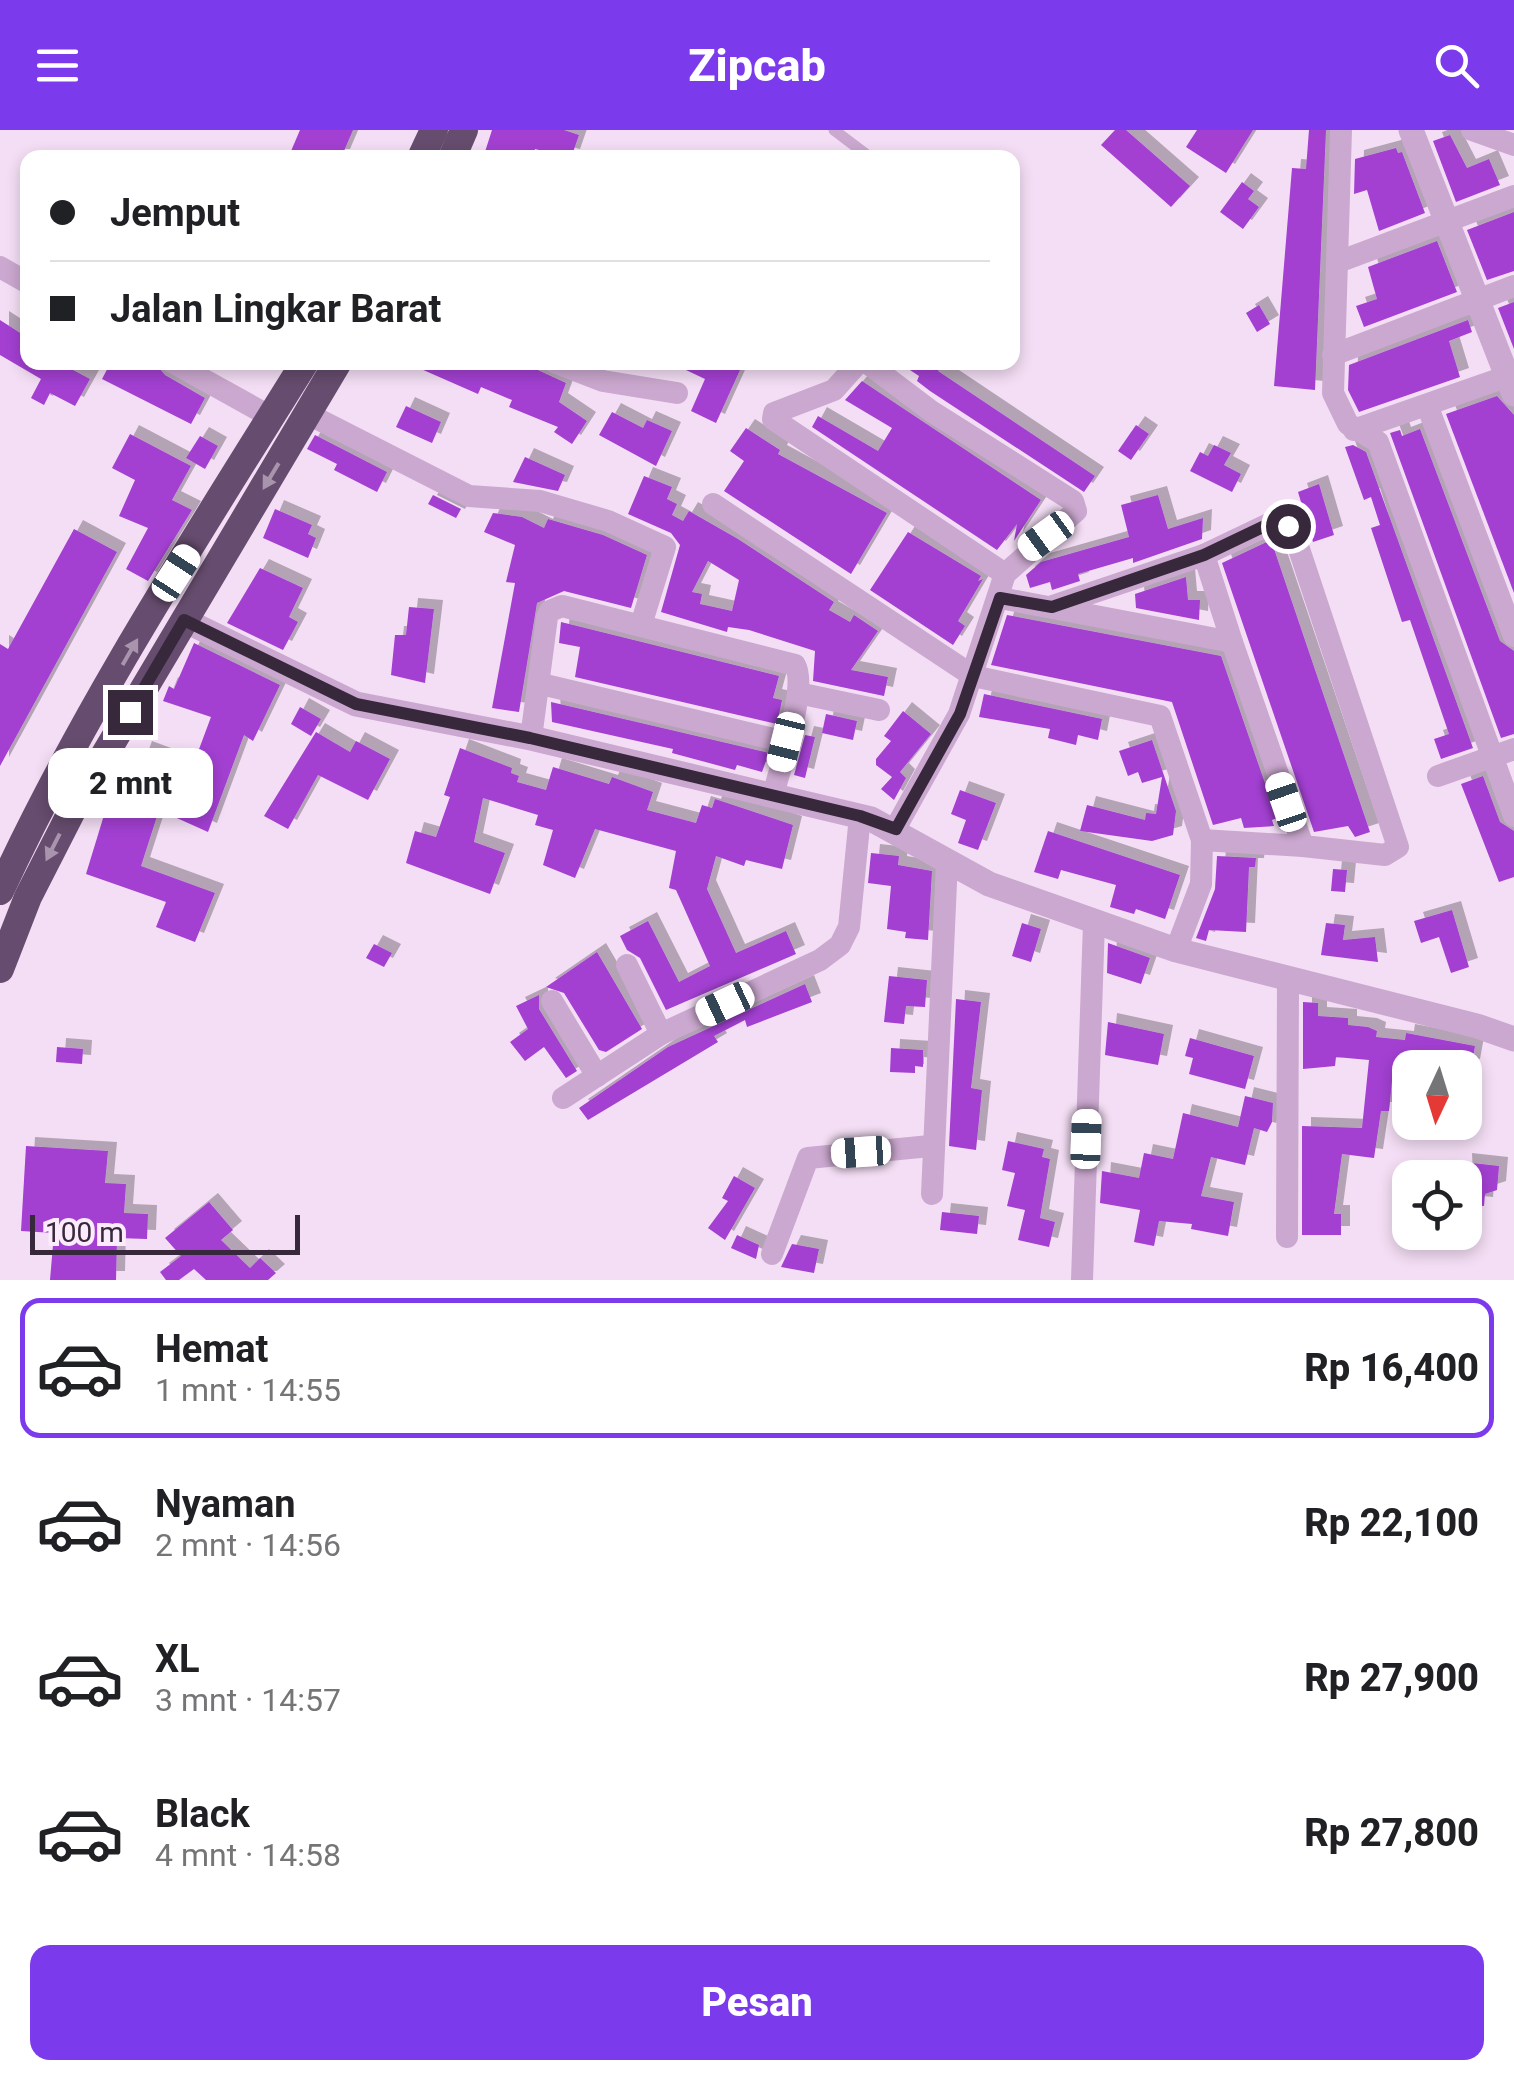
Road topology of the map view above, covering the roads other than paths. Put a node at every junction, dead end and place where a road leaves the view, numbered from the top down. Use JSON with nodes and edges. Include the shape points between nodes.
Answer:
{"nodes":[{"id":1,"x":834,"y":130,"type":"edge"},
{"id":2,"x":1341,"y":130,"type":"edge"},
{"id":3,"x":1411,"y":130,"type":"edge"},
{"id":4,"x":1472,"y":130,"type":"edge"},
{"id":5,"x":1514,"y":145,"type":"edge"},
{"id":6,"x":860,"y":150,"type":"edge"},
{"id":7,"x":1514,"y":196,"type":"edge"},
{"id":8,"x":1448,"y":221,"type":"junction"},
{"id":9,"x":1338,"y":262,"type":"junction"},
{"id":10,"x":1514,"y":286,"type":"edge"},
{"id":11,"x":1476,"y":301,"type":"junction"},
{"id":12,"x":1333,"y":355,"type":"junction"},
{"id":13,"x":186,"y":370,"type":"edge"},
{"id":14,"x":299,"y":370,"type":"edge"},
{"id":15,"x":333,"y":370,"type":"edge"},
{"id":16,"x":576,"y":370,"type":"edge"},
{"id":17,"x":854,"y":370,"type":"edge"},
{"id":18,"x":873,"y":370,"type":"edge"},
{"id":19,"x":1512,"y":381,"type":"edge"},
{"id":20,"x":676,"y":392,"type":"dead end"},
{"id":21,"x":1428,"y":406,"type":"junction"},
{"id":22,"x":308,"y":414,"type":"junction"},
{"id":23,"x":271,"y":418,"type":"junction"},
{"id":24,"x":1354,"y":430,"type":"junction"},
{"id":25,"x":712,"y":504,"type":"dead end"},
{"id":26,"x":210,"y":520,"type":"junction"},
{"id":27,"x":234,"y":537,"type":"junction"},
{"id":28,"x":1204,"y":555,"type":"junction"},
{"id":29,"x":187,"y":556,"type":"junction"},
{"id":30,"x":214,"y":572,"type":"junction"},
{"id":31,"x":1003,"y":586,"type":"junction"},
{"id":32,"x":1052,"y":607,"type":"junction"},
{"id":33,"x":184,"y":620,"type":"junction"},
{"id":34,"x":641,"y":625,"type":"junction"},
{"id":35,"x":1514,"y":636,"type":"edge"},
{"id":36,"x":1232,"y":642,"type":"junction"},
{"id":37,"x":973,"y":676,"type":"junction"},
{"id":38,"x":541,"y":684,"type":"junction"},
{"id":39,"x":798,"y":693,"type":"junction"},
{"id":40,"x":879,"y":710,"type":"dead end"},
{"id":41,"x":530,"y":738,"type":"junction"},
{"id":42,"x":786,"y":742,"type":"junction"},
{"id":43,"x":1503,"y":753,"type":"edge"},
{"id":44,"x":1438,"y":776,"type":"dead end"},
{"id":45,"x":773,"y":795,"type":"junction"},
{"id":46,"x":860,"y":816,"type":"junction"},
{"id":47,"x":1514,"y":816,"type":"edge"},
{"id":48,"x":896,"y":829,"type":"junction"},
{"id":49,"x":1202,"y":840,"type":"junction"},
{"id":50,"x":1302,"y":846,"type":"junction"},
{"id":51,"x":947,"y":861,"type":"junction"},
{"id":52,"x":0,"y":891,"type":"edge"},
{"id":53,"x":1094,"y":922,"type":"junction"},
{"id":54,"x":1176,"y":950,"type":"junction"},
{"id":55,"x":627,"y":965,"type":"dead end"},
{"id":56,"x":0,"y":969,"type":"edge"},
{"id":57,"x":1288,"y":980,"type":"junction"},
{"id":58,"x":552,"y":1002,"type":"dead end"},
{"id":59,"x":661,"y":1034,"type":"junction"},
{"id":60,"x":1514,"y":1039,"type":"edge"},
{"id":61,"x":597,"y":1076,"type":"junction"},
{"id":62,"x":563,"y":1098,"type":"dead end"},
{"id":63,"x":930,"y":1146,"type":"junction"},
{"id":64,"x":932,"y":1194,"type":"dead end"},
{"id":65,"x":1287,"y":1237,"type":"dead end"},
{"id":66,"x":772,"y":1254,"type":"dead end"},
{"id":67,"x":1082,"y":1280,"type":"edge"}],
"edges":[{"from":1,"to":6,"type":"lane"},
{"from":2,"to":9,"type":"street"},
{"from":3,"to":8,"type":"street"},
{"from":4,"to":5,"type":"street"},
{"from":7,"to":8,"type":"street"},
{"from":8,"to":9,"type":"street"},
{"from":8,"to":11,"type":"street"},
{"from":9,"to":12,"type":"street"},
{"from":10,"to":11,"type":"street"},
{"from":11,"to":12,"type":"street"},
{"from":11,"to":19,"type":"street"},
{"from":12,"to":24,"type":"street","via":[[1333,392]]},
{"from":13,"to":23,"type":"street"},
{"from":14,"to":23,"type":"highway"},
{"from":15,"to":22,"type":"highway"},
{"from":16,"to":20,"type":"street"},
{"from":17,"to":31,"type":"street","via":[[834,390],[773,418]]},
{"from":18,"to":31,"type":"street","via":[[1073,501],[1074,515],[1022,554]]},
{"from":19,"to":21,"type":"street"},
{"from":21,"to":24,"type":"street"},
{"from":21,"to":35,"type":"street"},
{"from":22,"to":27,"type":"highway","one_way":true},
{"from":22,"to":34,"type":"street","via":[[469,496],[546,503],[665,547]]},
{"from":23,"to":26,"type":"highway"},
{"from":24,"to":43,"type":"street","via":[[1378,442]]},
{"from":25,"to":37,"type":"street"},
{"from":26,"to":27,"type":"highway"},
{"from":26,"to":29,"type":"highway"},
{"from":27,"to":30,"type":"highway"},
{"from":28,"to":32,"type":"street"},
{"from":28,"to":36,"type":"street"},
{"from":28,"to":50,"type":"street","via":[[1271,523],[1284,522],[1293,531],[1398,841],[1396,852],[1385,856]]},
{"from":29,"to":30,"type":"highway"},
{"from":52,"to":29,"type":"highway","one_way":true},
{"from":30,"to":33,"type":"highway"},
{"from":31,"to":32,"type":"street"},
{"from":31,"to":37,"type":"street"},
{"from":32,"to":36,"type":"street"},
{"from":33,"to":41,"type":"street","via":[[346,700]]},
{"from":33,"to":56,"type":"highway","one_way":true,"via":[[76,803]]},
{"from":34,"to":38,"type":"street","via":[[554,607],[547,617]]},
{"from":34,"to":39,"type":"street","via":[[792,662],[800,673]]},
{"from":36,"to":50,"type":"street"},
{"from":37,"to":48,"type":"street","via":[[948,738]]},
{"from":37,"to":49,"type":"street","via":[[1156,714],[1167,728]]},
{"from":38,"to":41,"type":"street"},
{"from":38,"to":42,"type":"street"},
{"from":39,"to":40,"type":"street"},
{"from":39,"to":42,"type":"street"},
{"from":41,"to":45,"type":"street"},
{"from":42,"to":45,"type":"street"},
{"from":43,"to":44,"type":"street"},
{"from":43,"to":47,"type":"street"},
{"from":45,"to":46,"type":"street"},
{"from":46,"to":48,"type":"street"},
{"from":46,"to":59,"type":"street","via":[[849,927],[840,945]]},
{"from":48,"to":51,"type":"street"},
{"from":49,"to":50,"type":"street"},
{"from":49,"to":54,"type":"street","via":[[1202,884]]},
{"from":51,"to":53,"type":"street","via":[[989,884]]},
{"from":51,"to":63,"type":"street"},
{"from":53,"to":54,"type":"street"},
{"from":53,"to":67,"type":"street"},
{"from":54,"to":57,"type":"street"},
{"from":55,"to":59,"type":"street"},
{"from":57,"to":60,"type":"street"},
{"from":57,"to":65,"type":"street"},
{"from":58,"to":61,"type":"street"},
{"from":59,"to":61,"type":"street"},
{"from":61,"to":62,"type":"street"},
{"from":63,"to":64,"type":"street"},
{"from":63,"to":66,"type":"street","via":[[808,1158]]}]}
